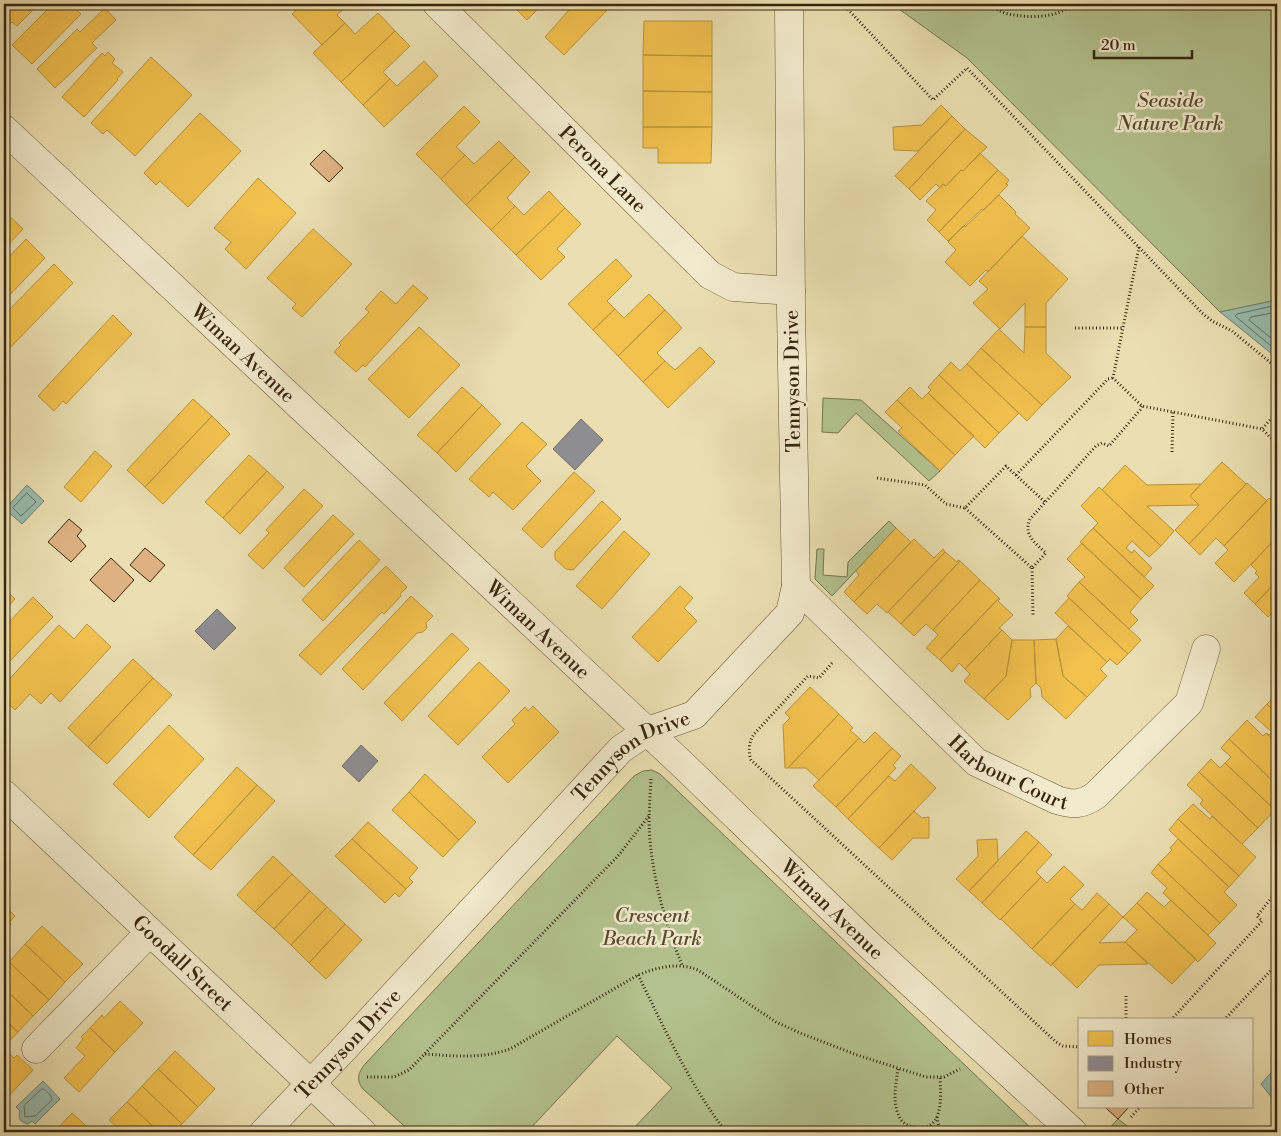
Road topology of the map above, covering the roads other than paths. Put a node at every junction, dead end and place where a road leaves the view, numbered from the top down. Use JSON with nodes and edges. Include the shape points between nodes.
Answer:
{"nodes":[{"id":1,"x":437,"y":4,"type":"edge"},
{"id":2,"x":789,"y":4,"type":"edge"},
{"id":3,"x":4,"y":129,"type":"edge"},
{"id":4,"x":791,"y":291,"type":"junction"},
{"id":5,"x":796,"y":586,"type":"junction"},
{"id":6,"x":1206,"y":649,"type":"dead end"},
{"id":7,"x":648,"y":731,"type":"junction"},
{"id":8,"x":4,"y":794,"type":"edge"},
{"id":9,"x":150,"y":932,"type":"junction"},
{"id":10,"x":36,"y":1049,"type":"dead end"},
{"id":11,"x":311,"y":1084,"type":"junction"},
{"id":12,"x":264,"y":1132,"type":"edge"},
{"id":13,"x":362,"y":1132,"type":"edge"},
{"id":14,"x":1073,"y":1132,"type":"edge"}],
"edges":[{"from":1,"to":4,"type":"street","name":"Perona Lane","via":[[710,275],[733,287]]},
{"from":2,"to":4,"type":"street","name":"Tennyson Drive"},
{"from":3,"to":7,"type":"street","name":"Wiman Avenue"},
{"from":4,"to":5,"type":"street","name":"Tennyson Drive"},
{"from":5,"to":6,"type":"street","name":"Harbour Court","via":[[976,762],[1068,804],[1079,804],[1096,795],[1189,703]]},
{"from":5,"to":7,"type":"street","name":"Tennyson Drive","via":[[790,613],[694,715]]},
{"from":7,"to":11,"type":"street","name":"Tennyson Drive","via":[[621,749]]},
{"from":7,"to":14,"type":"street","name":"Wiman Avenue","via":[[866,942]]},
{"from":8,"to":9,"type":"street","name":"Goodall Street"},
{"from":9,"to":10,"type":"street"},
{"from":9,"to":11,"type":"street","name":"Goodall Street"},
{"from":11,"to":12,"type":"street","name":"Tennyson Drive"},
{"from":11,"to":13,"type":"street","name":"Goodall Street"}]}
